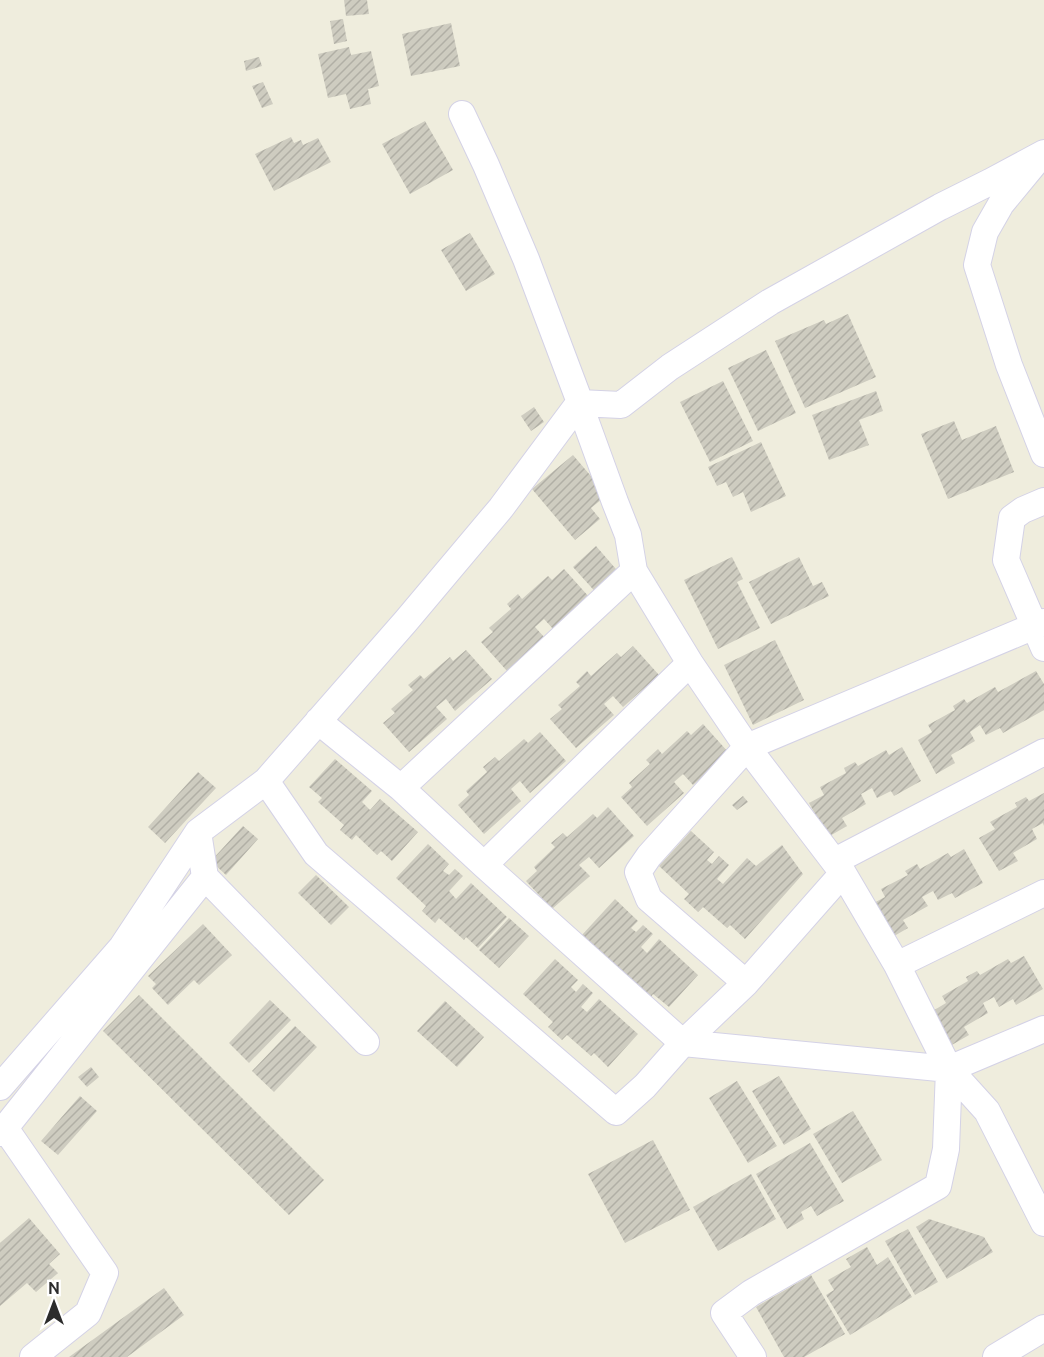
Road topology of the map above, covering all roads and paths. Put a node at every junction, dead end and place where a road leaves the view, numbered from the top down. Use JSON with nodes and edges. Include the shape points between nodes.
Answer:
{"nodes":[{"id":1,"x":462,"y":114,"type":"dead end"},
{"id":2,"x":1043,"y":153,"type":"edge"},
{"id":3,"x":579,"y":403,"type":"junction"},
{"id":4,"x":1044,"y":454,"type":"edge"},
{"id":5,"x":1044,"y":501,"type":"edge"},
{"id":6,"x":634,"y":571,"type":"junction"},
{"id":7,"x":1041,"y":632,"type":"edge"},
{"id":8,"x":690,"y":663,"type":"junction"},
{"id":9,"x":318,"y":722,"type":"junction"},
{"id":10,"x":747,"y":747,"type":"junction"},
{"id":11,"x":1044,"y":752,"type":"edge"},
{"id":12,"x":266,"y":781,"type":"junction"},
{"id":13,"x":401,"y":788,"type":"junction"},
{"id":14,"x":198,"y":832,"type":"junction"},
{"id":15,"x":484,"y":866,"type":"junction"},
{"id":16,"x":839,"y":867,"type":"junction"},
{"id":17,"x":205,"y":877,"type":"junction"},
{"id":18,"x":1044,"y":893,"type":"edge"},
{"id":19,"x":897,"y":965,"type":"junction"},
{"id":20,"x":746,"y":983,"type":"junction"},
{"id":21,"x":1044,"y":1029,"type":"edge"},
{"id":22,"x":366,"y":1042,"type":"dead end"},
{"id":23,"x":683,"y":1043,"type":"junction"},
{"id":24,"x":949,"y":1069,"type":"junction"},
{"id":25,"x":0,"y":1087,"type":"edge"},
{"id":26,"x":2,"y":1131,"type":"edge"},
{"id":27,"x":1044,"y":1222,"type":"edge"},
{"id":28,"x":1044,"y":1328,"type":"edge"},
{"id":29,"x":33,"y":1357,"type":"edge"},
{"id":30,"x":753,"y":1357,"type":"edge"},
{"id":31,"x":996,"y":1357,"type":"edge"}],
"edges":[{"from":1,"to":3,"type":"street","via":[[526,259]]},
{"from":2,"to":3,"type":"street","via":[[770,302],[670,367],[621,405]]},
{"from":2,"to":4,"type":"street","via":[[1001,204],[985,232],[977,265],[1009,365]]},
{"from":3,"to":6,"type":"street","via":[[628,535]]},
{"from":3,"to":9,"type":"street","via":[[501,508]]},
{"from":5,"to":7,"type":"street","via":[[1012,518],[1006,560]]},
{"from":6,"to":8,"type":"street"},
{"from":6,"to":13,"type":"street"},
{"from":7,"to":10,"type":"street"},
{"from":8,"to":10,"type":"street"},
{"from":8,"to":15,"type":"street"},
{"from":9,"to":12,"type":"street"},
{"from":9,"to":13,"type":"street"},
{"from":10,"to":16,"type":"street"},
{"from":10,"to":20,"type":"street","via":[[639,872],[649,899]]},
{"from":11,"to":16,"type":"street"},
{"from":12,"to":14,"type":"street"},
{"from":12,"to":23,"type":"street","via":[[316,854],[616,1112]]},
{"from":13,"to":15,"type":"street"},
{"from":14,"to":17,"type":"street"},
{"from":14,"to":25,"type":"street","via":[[122,947]]},
{"from":15,"to":23,"type":"street"},
{"from":16,"to":19,"type":"street"},
{"from":16,"to":20,"type":"street"},
{"from":17,"to":22,"type":"street"},
{"from":17,"to":26,"type":"street"},
{"from":18,"to":19,"type":"street"},
{"from":19,"to":24,"type":"street"},
{"from":20,"to":23,"type":"street"},
{"from":21,"to":24,"type":"street"},
{"from":23,"to":24,"type":"street"},
{"from":24,"to":27,"type":"street","via":[[987,1112]]},
{"from":24,"to":30,"type":"street","via":[[946,1149],[938,1186],[751,1293],[724,1313]]},
{"from":26,"to":29,"type":"street","via":[[105,1273],[88,1313]]},
{"from":28,"to":31,"type":"street"}]}
